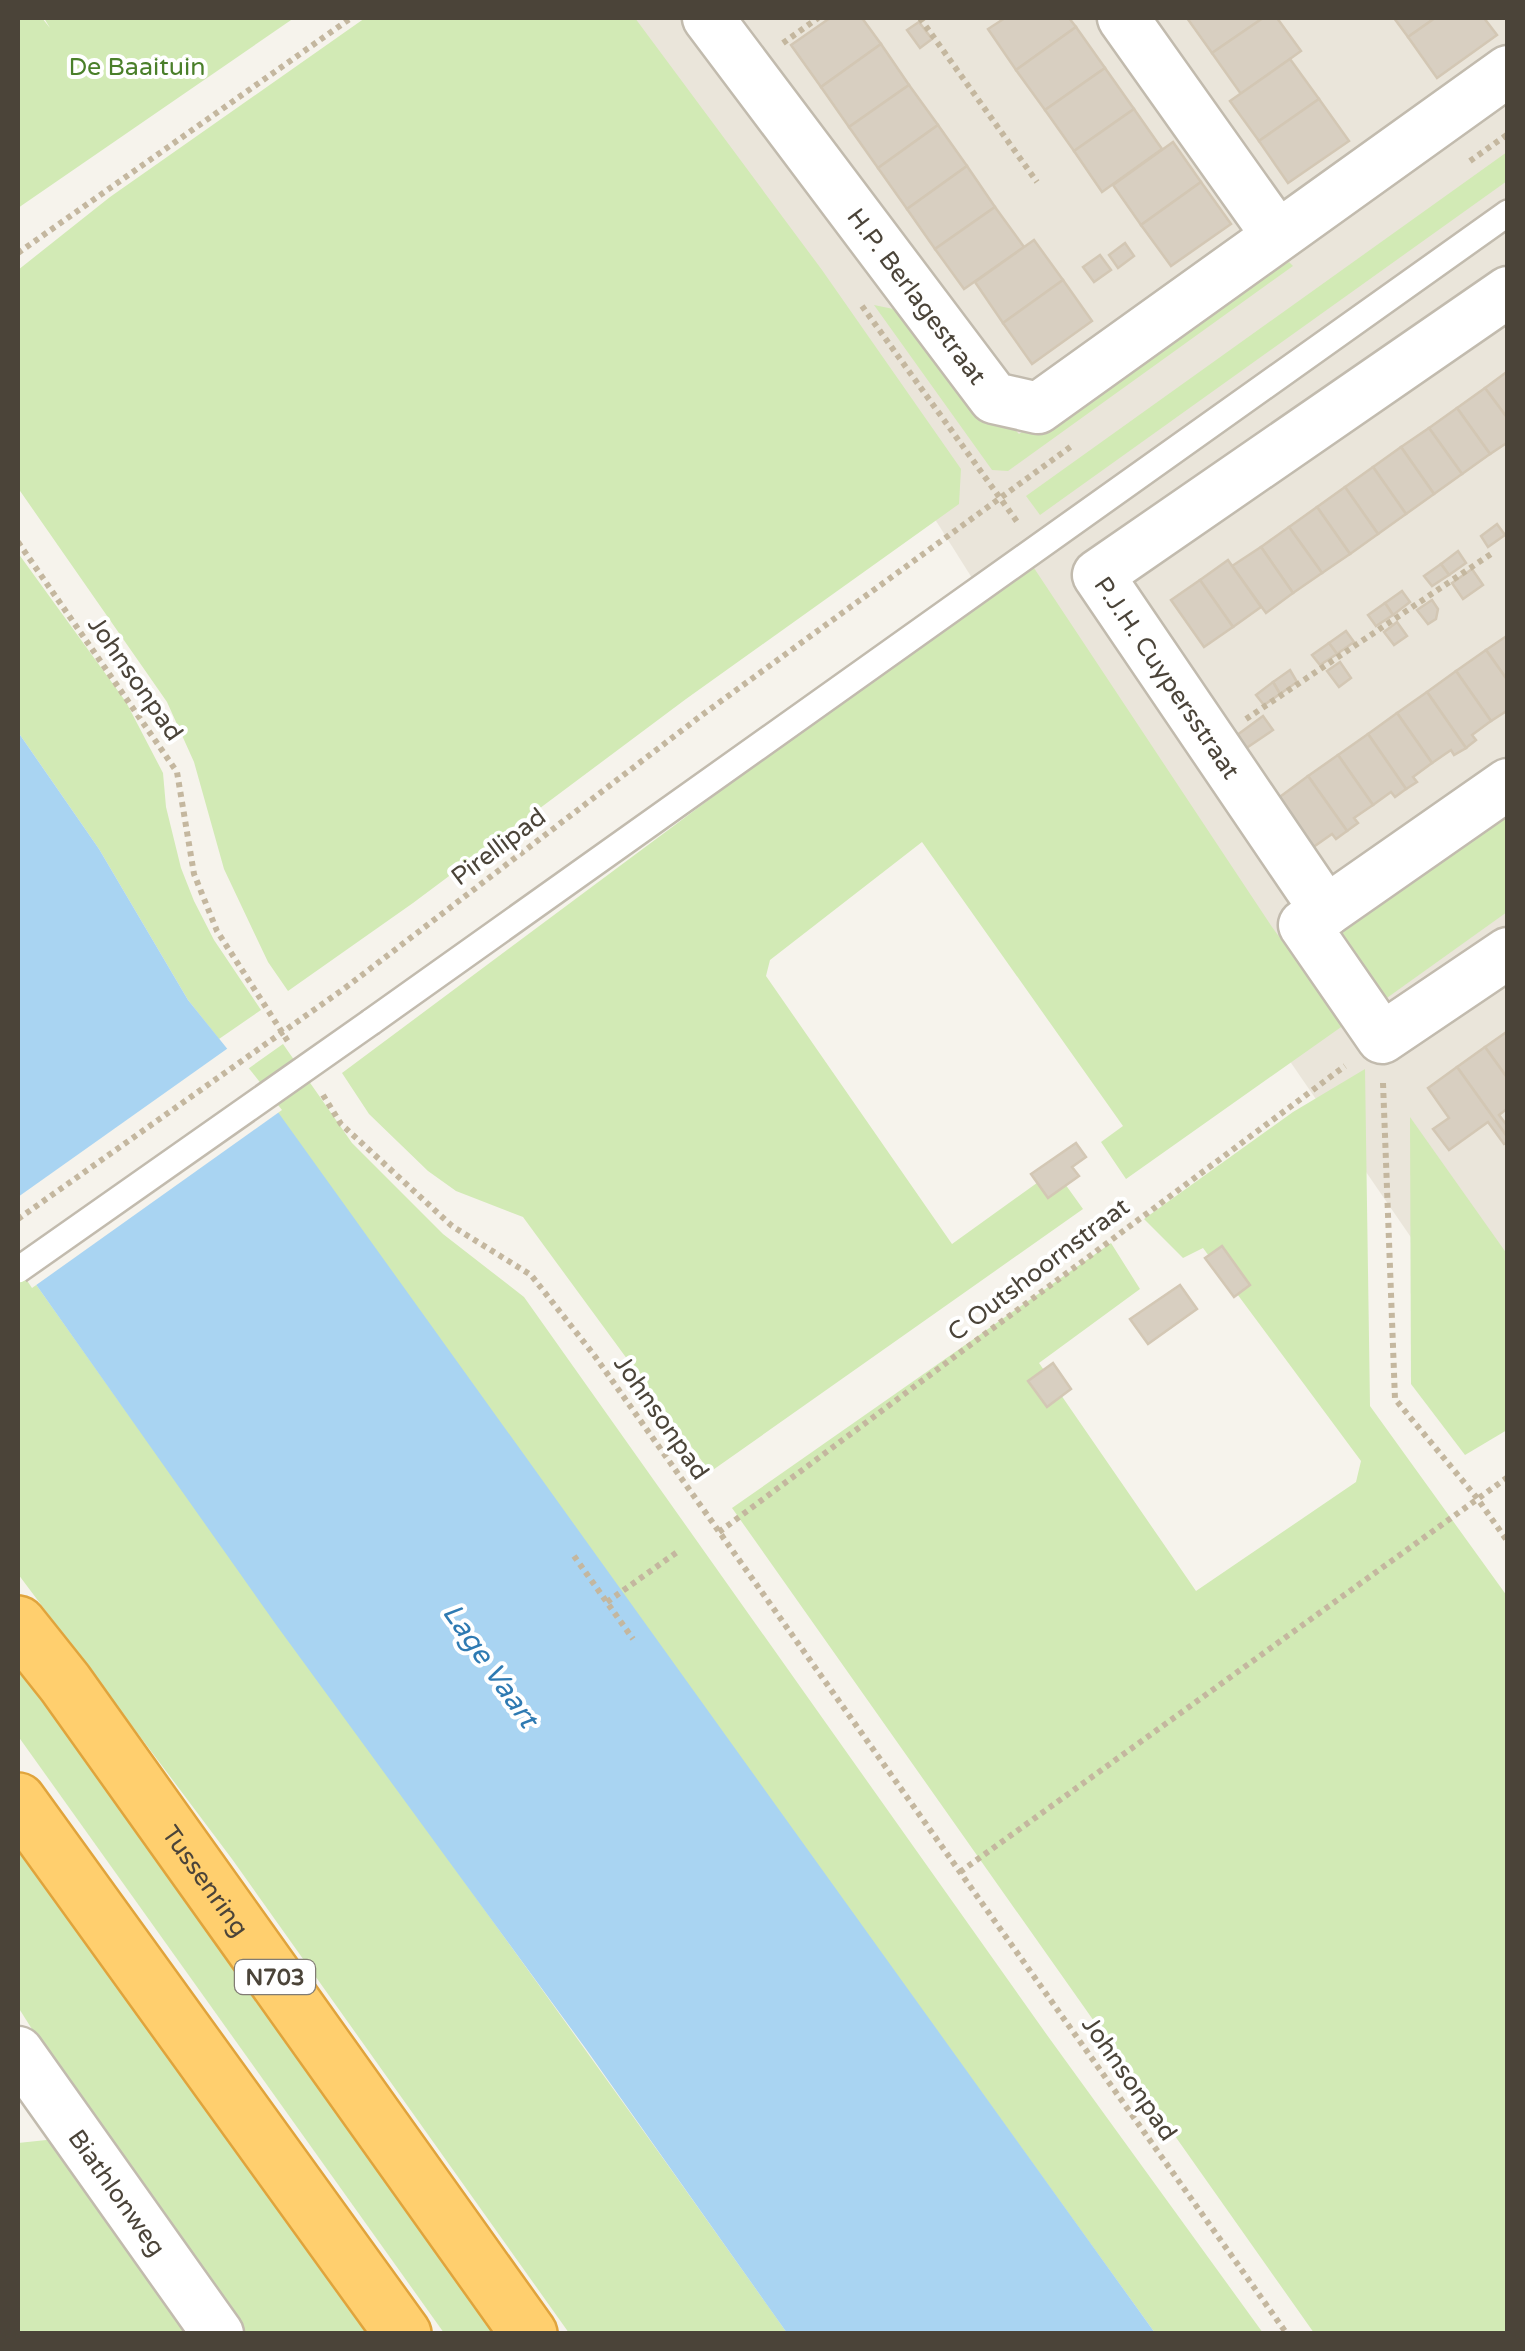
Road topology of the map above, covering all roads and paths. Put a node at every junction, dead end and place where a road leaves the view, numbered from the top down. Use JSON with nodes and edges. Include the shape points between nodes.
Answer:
{"nodes":[{"id":1,"x":351,"y":18,"type":"edge"},
{"id":2,"x":708,"y":18,"type":"edge"},
{"id":3,"x":920,"y":18,"type":"edge"},
{"id":4,"x":1123,"y":18,"type":"edge"},
{"id":5,"x":1508,"y":71,"type":"edge"},
{"id":6,"x":1037,"y":182,"type":"dead end"},
{"id":7,"x":1508,"y":213,"type":"edge"},
{"id":8,"x":1276,"y":235,"type":"junction"},
{"id":9,"x":18,"y":253,"type":"edge"},
{"id":10,"x":1508,"y":292,"type":"edge"},
{"id":11,"x":998,"y":499,"type":"dead end"},
{"id":12,"x":18,"y":542,"type":"edge"},
{"id":13,"x":1491,"y":554,"type":"dead end"},
{"id":14,"x":1212,"y":742,"type":"junction"},
{"id":15,"x":1508,"y":784,"type":"edge"},
{"id":16,"x":1326,"y":910,"type":"junction"},
{"id":17,"x":1508,"y":953,"type":"edge"},
{"id":18,"x":1382,"y":1038,"type":"junction"},
{"id":19,"x":293,"y":1048,"type":"dead end"},
{"id":20,"x":322,"y":1094,"type":"dead end"},
{"id":21,"x":18,"y":1219,"type":"edge"},
{"id":22,"x":18,"y":1270,"type":"edge"},
{"id":23,"x":1508,"y":1477,"type":"edge"},
{"id":24,"x":1477,"y":1498,"type":"junction"},
{"id":25,"x":718,"y":1532,"type":"junction"},
{"id":26,"x":1508,"y":1542,"type":"edge"},
{"id":27,"x":680,"y":1550,"type":"dead end"},
{"id":28,"x":574,"y":1556,"type":"dead end"},
{"id":29,"x":607,"y":1602,"type":"junction"},
{"id":30,"x":18,"y":1624,"type":"edge"},
{"id":31,"x":633,"y":1639,"type":"dead end"},
{"id":32,"x":18,"y":1801,"type":"edge"},
{"id":33,"x":960,"y":1872,"type":"junction"},
{"id":34,"x":18,"y":2052,"type":"edge"},
{"id":35,"x":218,"y":2334,"type":"edge"},
{"id":36,"x":403,"y":2334,"type":"edge"},
{"id":37,"x":529,"y":2334,"type":"edge"},
{"id":38,"x":1287,"y":2334,"type":"edge"}],
"edges":[{"from":1,"to":9,"type":"path"},
{"from":2,"to":8,"type":"street","name":"H.P. Berlagestraat","via":[[994,398],[1038,408]]},
{"from":3,"to":6,"type":"path"},
{"from":4,"to":8,"type":"street"},
{"from":5,"to":8,"type":"street","name":"H.P. Berlagestraat"},
{"from":7,"to":22,"type":"lane","bridge":true},
{"from":10,"to":14,"type":"street","name":"P.J.H. Cuypersstraat","via":[[1098,575]]},
{"from":11,"to":21,"type":"path","name":"Pirellipad","bridge":true,"via":[[346,988]]},
{"from":12,"to":19,"type":"path","name":"Johnsonpad","via":[[177,772],[194,874],[217,931]]},
{"from":13,"to":14,"type":"path"},
{"from":14,"to":16,"type":"street","name":"P.J.H. Cuypersstraat"},
{"from":15,"to":16,"type":"street"},
{"from":16,"to":18,"type":"street","via":[[1304,926]]},
{"from":17,"to":18,"type":"street"},
{"from":18,"to":24,"type":"path","via":[[1395,1399]]},
{"from":18,"to":25,"type":"path","name":"C Outshoornstraat"},
{"from":20,"to":25,"type":"path","name":"Johnsonpad","via":[[341,1124],[452,1226],[531,1274]]},
{"from":23,"to":24,"type":"path"},
{"from":24,"to":26,"type":"path"},
{"from":24,"to":33,"type":"path"},
{"from":25,"to":33,"type":"path","name":"Johnsonpad"},
{"from":27,"to":29,"type":"path"},
{"from":28,"to":29,"type":"path"},
{"from":29,"to":31,"type":"path"},
{"from":30,"to":37,"type":"highway","name":"Tussenring","number":"N703"},
{"from":32,"to":36,"type":"highway"},
{"from":33,"to":38,"type":"path","name":"Johnsonpad"},
{"from":34,"to":35,"type":"street","name":"Biathlonweg"}]}
